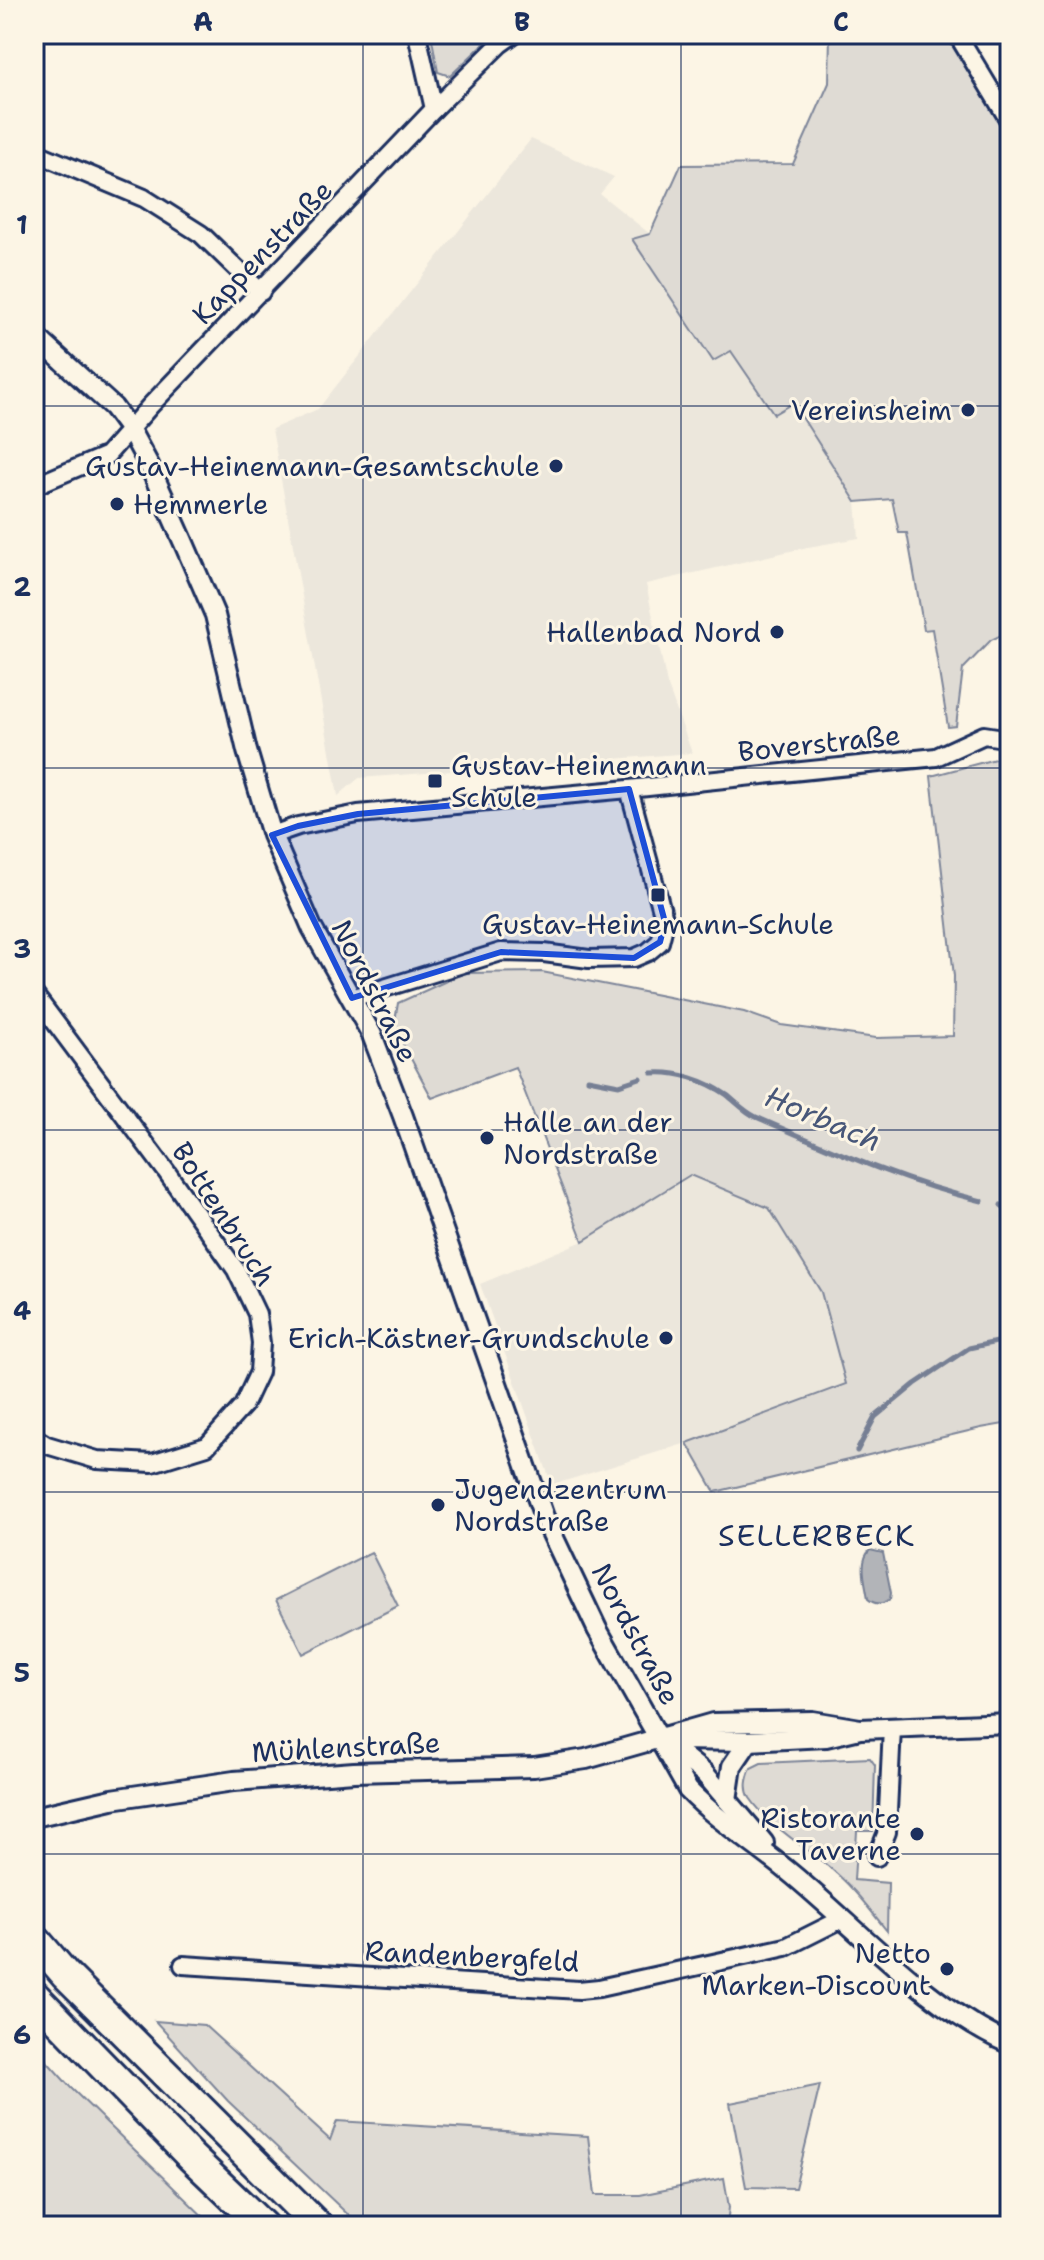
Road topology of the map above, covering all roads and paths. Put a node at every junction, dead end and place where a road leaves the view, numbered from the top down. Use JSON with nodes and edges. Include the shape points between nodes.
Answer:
{"nodes":[{"id":1,"x":417,"y":34,"type":"edge"},
{"id":2,"x":514,"y":34,"type":"edge"},
{"id":3,"x":957,"y":34,"type":"edge"},
{"id":4,"x":434,"y":109,"type":"junction"},
{"id":5,"x":1010,"y":122,"type":"edge"},
{"id":6,"x":34,"y":155,"type":"edge"},
{"id":7,"x":261,"y":292,"type":"junction"},
{"id":8,"x":34,"y":335,"type":"edge"},
{"id":9,"x":130,"y":430,"type":"junction"},
{"id":10,"x":34,"y":486,"type":"edge"},
{"id":11,"x":1010,"y":739,"type":"edge"},
{"id":12,"x":629,"y":789,"type":"junction"},
{"id":13,"x":272,"y":835,"type":"junction"},
{"id":14,"x":34,"y":994,"type":"edge"},
{"id":15,"x":352,"y":998,"type":"junction"},
{"id":16,"x":34,"y":1437,"type":"edge"},
{"id":17,"x":1010,"y":1723,"type":"edge"},
{"id":18,"x":892,"y":1728,"type":"junction"},
{"id":19,"x":860,"y":1729,"type":"junction"},
{"id":20,"x":661,"y":1739,"type":"junction"},
{"id":21,"x":749,"y":1741,"type":"junction"},
{"id":22,"x":727,"y":1800,"type":"junction"},
{"id":23,"x":34,"y":1817,"type":"edge"},
{"id":24,"x":877,"y":1857,"type":"dead end"},
{"id":25,"x":790,"y":1872,"type":"junction"},
{"id":26,"x":842,"y":1919,"type":"junction"},
{"id":27,"x":34,"y":1938,"type":"edge"},
{"id":28,"x":183,"y":1965,"type":"dead end"},
{"id":29,"x":34,"y":1995,"type":"edge"},
{"id":30,"x":1010,"y":2044,"type":"edge"},
{"id":31,"x":263,"y":2226,"type":"edge"},
{"id":32,"x":318,"y":2226,"type":"edge"}],
"edges":[{"from":1,"to":4,"type":"street"},
{"from":2,"to":4,"type":"street","name":"Kappenstraße"},
{"from":3,"to":5,"type":"street"},
{"from":4,"to":7,"type":"street","name":"Kappenstraße"},
{"from":6,"to":7,"type":"street","via":[[144,198],[201,234]]},
{"from":7,"to":9,"type":"street","name":"Kappenstraße"},
{"from":8,"to":9,"type":"street","name":"Nordstraße","via":[[113,407]]},
{"from":9,"to":10,"type":"street","name":"Kappenstraße","via":[[107,455]]},
{"from":9,"to":13,"type":"street","name":"Nordstraße","via":[[215,615]]},
{"from":11,"to":12,"type":"street","name":"Boverstraße","via":[[984,735],[936,757]]},
{"from":12,"to":13,"type":"street","name":"Boverstraße","via":[[358,814]]},
{"from":12,"to":15,"type":"street","via":[[665,922],[660,942],[648,952],[634,958],[589,959],[501,952]]},
{"from":13,"to":15,"type":"street","name":"Nordstraße","via":[[312,928]]},
{"from":14,"to":16,"type":"street","name":"Bottenbruch","via":[[236,1270],[257,1314],[261,1343],[259,1372],[243,1406],[207,1446],[152,1463],[97,1460]]},
{"from":15,"to":20,"type":"street","name":"Nordstraße","via":[[403,1116],[544,1517],[597,1629]]},
{"from":17,"to":18,"type":"street","name":"Mühlenstraße"},
{"from":18,"to":19,"type":"street","name":"Mühlenstraße"},
{"from":18,"to":24,"type":"street","via":[[887,1832]]},
{"from":19,"to":20,"type":"street","name":"Mühlenstraße","via":[[812,1721],[713,1723]]},
{"from":19,"to":21,"type":"street","name":"Mühlenstraße","via":[[826,1737]]},
{"from":20,"to":21,"type":"street","name":"Mühlenstraße"},
{"from":20,"to":22,"type":"street","via":[[704,1773]]},
{"from":20,"to":23,"type":"street","name":"Mühlenstraße","via":[[534,1767],[234,1781]]},
{"from":20,"to":25,"type":"street","name":"Nordstraße","via":[[702,1805]]},
{"from":21,"to":22,"type":"street","via":[[732,1766]]},
{"from":22,"to":25,"type":"street"},
{"from":25,"to":26,"type":"street"},
{"from":26,"to":28,"type":"street","name":"Randenbergfeld","via":[[786,1947],[579,1990]]},
{"from":26,"to":30,"type":"street","via":[[955,2014]]},
{"from":27,"to":32,"type":"highway"},
{"from":29,"to":31,"type":"highway"}]}
